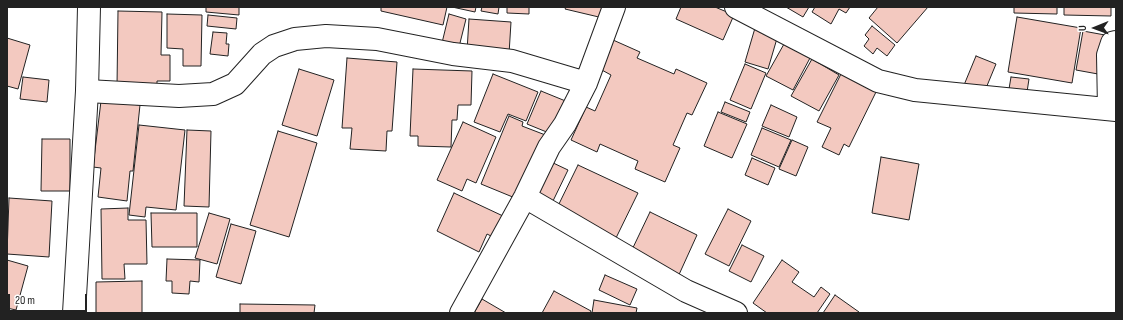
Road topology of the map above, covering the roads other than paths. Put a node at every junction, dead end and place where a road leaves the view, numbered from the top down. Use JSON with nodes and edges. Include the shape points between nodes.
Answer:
{"nodes":[{"id":1,"x":89,"y":7,"type":"edge"},
{"id":2,"x":614,"y":7,"type":"edge"},
{"id":3,"x":736,"y":7,"type":"edge"},
{"id":4,"x":1116,"y":42,"type":"edge"},
{"id":5,"x":586,"y":83,"type":"junction"},
{"id":6,"x":87,"y":91,"type":"junction"},
{"id":7,"x":1112,"y":110,"type":"edge"},
{"id":8,"x":525,"y":197,"type":"junction"},
{"id":9,"x":74,"y":313,"type":"edge"},
{"id":10,"x":461,"y":313,"type":"edge"},
{"id":11,"x":736,"y":313,"type":"edge"}],
"edges":[{"from":1,"to":6,"type":"street"},
{"from":2,"to":5,"type":"street"},
{"from":3,"to":7,"type":"street","via":[[878,81],[915,90]]},
{"from":4,"to":7,"type":"street","via":[[1112,43],[1108,55]]},
{"from":5,"to":6,"type":"street","via":[[512,61],[453,54],[377,39],[326,36],[295,39],[274,46],[262,54],[234,84],[213,94],[179,96]]},
{"from":5,"to":8,"type":"street","via":[[565,124],[549,146]]},
{"from":6,"to":9,"type":"street"},
{"from":8,"to":10,"type":"street"},
{"from":8,"to":11,"type":"street","via":[[686,291]]}]}
